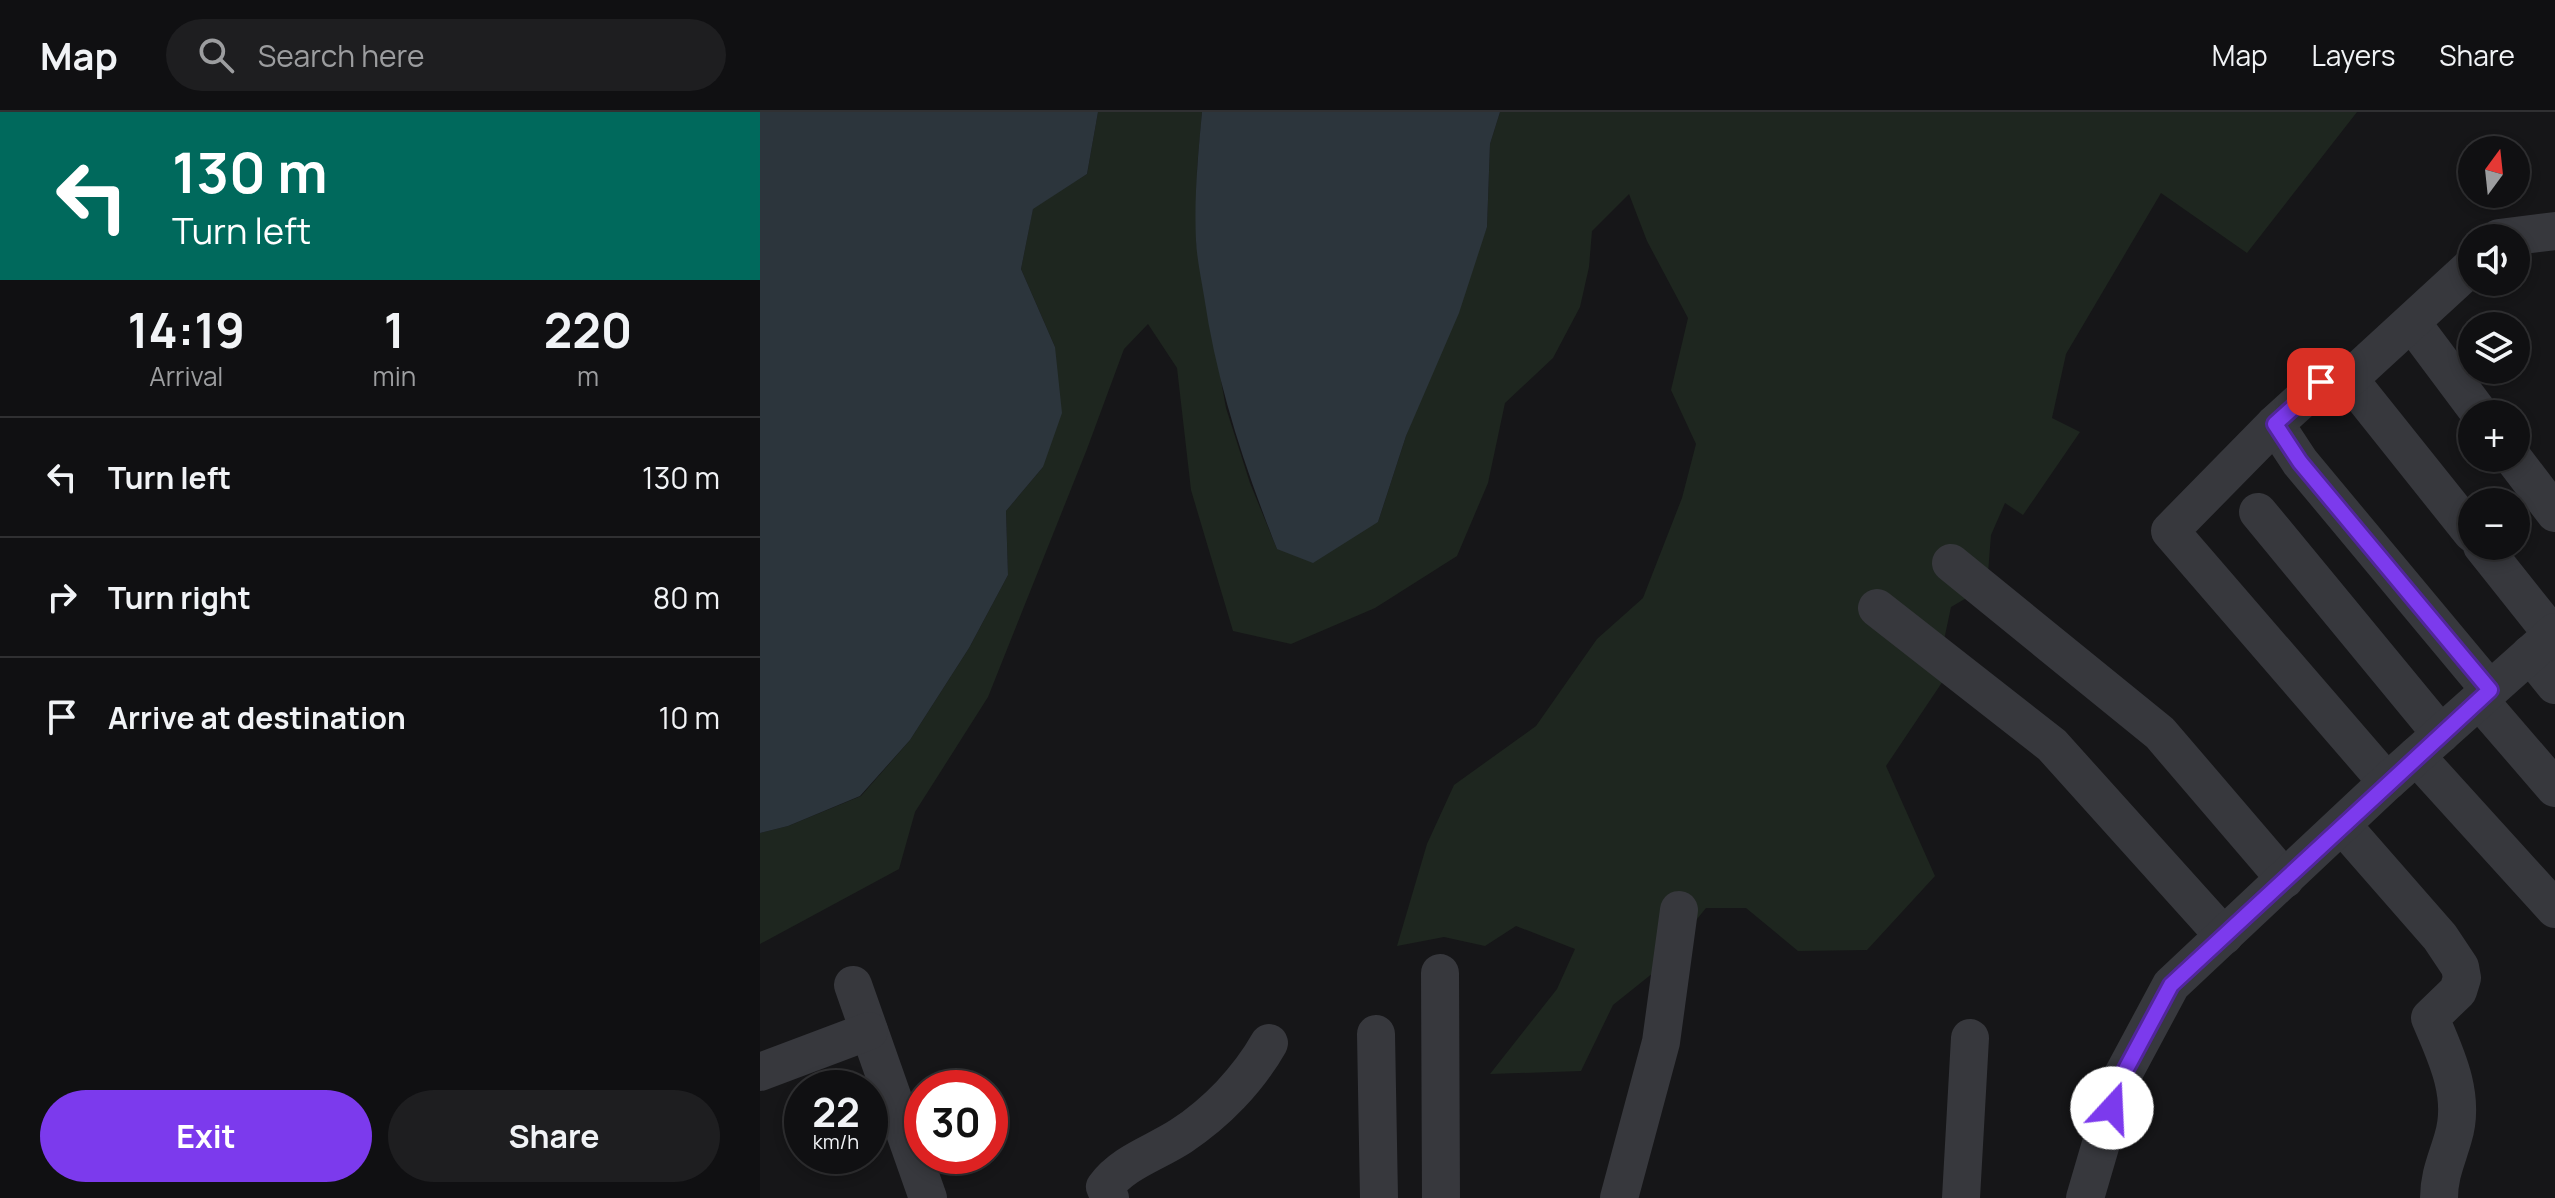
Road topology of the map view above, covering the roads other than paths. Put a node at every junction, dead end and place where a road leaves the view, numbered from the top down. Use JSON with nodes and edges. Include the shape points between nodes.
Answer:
{"nodes":[{"id":1,"x":2555,"y":231,"type":"edge"},
{"id":2,"x":2530,"y":234,"type":"edge"},
{"id":3,"x":2458,"y":279,"type":"edge"},
{"id":4,"x":2412,"y":323,"type":"junction"},
{"id":5,"x":2349,"y":379,"type":"junction"},
{"id":6,"x":2470,"y":400,"type":"edge"},
{"id":7,"x":2275,"y":424,"type":"junction"},
{"id":8,"x":2524,"y":472,"type":"edge"},
{"id":9,"x":2258,"y":512,"type":"dead end"},
{"id":10,"x":2555,"y":513,"type":"edge"},
{"id":11,"x":2458,"y":515,"type":"edge"},
{"id":12,"x":2492,"y":560,"type":"edge"},
{"id":13,"x":1951,"y":563,"type":"dead end"},
{"id":14,"x":1877,"y":608,"type":"dead end"},
{"id":15,"x":2546,"y":640,"type":"edge"},
{"id":16,"x":2555,"y":685,"type":"edge"},
{"id":17,"x":2484,"y":695,"type":"junction"},
{"id":18,"x":2428,"y":745,"type":"junction"},
{"id":19,"x":2387,"y":782,"type":"junction"},
{"id":20,"x":2555,"y":788,"type":"edge"},
{"id":21,"x":2342,"y":825,"type":"junction"},
{"id":22,"x":2285,"y":879,"type":"junction"},
{"id":23,"x":2555,"y":909,"type":"edge"},
{"id":24,"x":1679,"y":910,"type":"dead end"},
{"id":25,"x":2224,"y":936,"type":"junction"},
{"id":26,"x":1440,"y":973,"type":"dead end"},
{"id":27,"x":853,"y":985,"type":"dead end"},
{"id":28,"x":869,"y":1031,"type":"junction"},
{"id":29,"x":1376,"y":1034,"type":"dead end"},
{"id":30,"x":1970,"y":1038,"type":"dead end"},
{"id":31,"x":1269,"y":1043,"type":"dead end"},
{"id":32,"x":760,"y":1072,"type":"edge"},
{"id":33,"x":928,"y":1198,"type":"edge"},
{"id":34,"x":1110,"y":1198,"type":"edge"},
{"id":35,"x":1379,"y":1198,"type":"edge"},
{"id":36,"x":1441,"y":1198,"type":"edge"},
{"id":37,"x":1619,"y":1198,"type":"edge"},
{"id":38,"x":1961,"y":1198,"type":"edge"},
{"id":39,"x":2085,"y":1198,"type":"edge"},
{"id":40,"x":2439,"y":1198,"type":"edge"}],
"edges":[{"from":1,"to":2,"type":"street"},
{"from":3,"to":4,"type":"street"},
{"from":4,"to":5,"type":"street"},
{"from":4,"to":6,"type":"street"},
{"from":5,"to":7,"type":"street","via":[[2321,382]]},
{"from":5,"to":11,"type":"street"},
{"from":7,"to":17,"type":"street"},
{"from":7,"to":19,"type":"street","via":[[2170,531]]},
{"from":8,"to":10,"type":"street"},
{"from":9,"to":18,"type":"street"},
{"from":12,"to":15,"type":"street"},
{"from":13,"to":22,"type":"street","via":[[2160,733]]},
{"from":14,"to":25,"type":"street","via":[[2052,745]]},
{"from":15,"to":16,"type":"street"},
{"from":15,"to":17,"type":"street"},
{"from":17,"to":18,"type":"street"},
{"from":17,"to":20,"type":"street"},
{"from":18,"to":19,"type":"street"},
{"from":18,"to":23,"type":"street"},
{"from":19,"to":21,"type":"street"},
{"from":21,"to":22,"type":"street"},
{"from":21,"to":40,"type":"street","via":[[2460,967],[2458,991],[2430,1018],[2451,1066],[2457,1112],[2439,1177]]},
{"from":22,"to":25,"type":"street"},
{"from":24,"to":37,"type":"street","via":[[1661,1042]]},
{"from":25,"to":39,"type":"street","via":[[2171,985],[2119,1082]]},
{"from":26,"to":36,"type":"street"},
{"from":27,"to":28,"type":"street"},
{"from":28,"to":32,"type":"street"},
{"from":28,"to":33,"type":"street"},
{"from":29,"to":35,"type":"street"},
{"from":30,"to":38,"type":"street"},
{"from":31,"to":34,"type":"street","via":[[1230,1096],[1183,1135],[1115,1173],[1105,1187]]}]}
